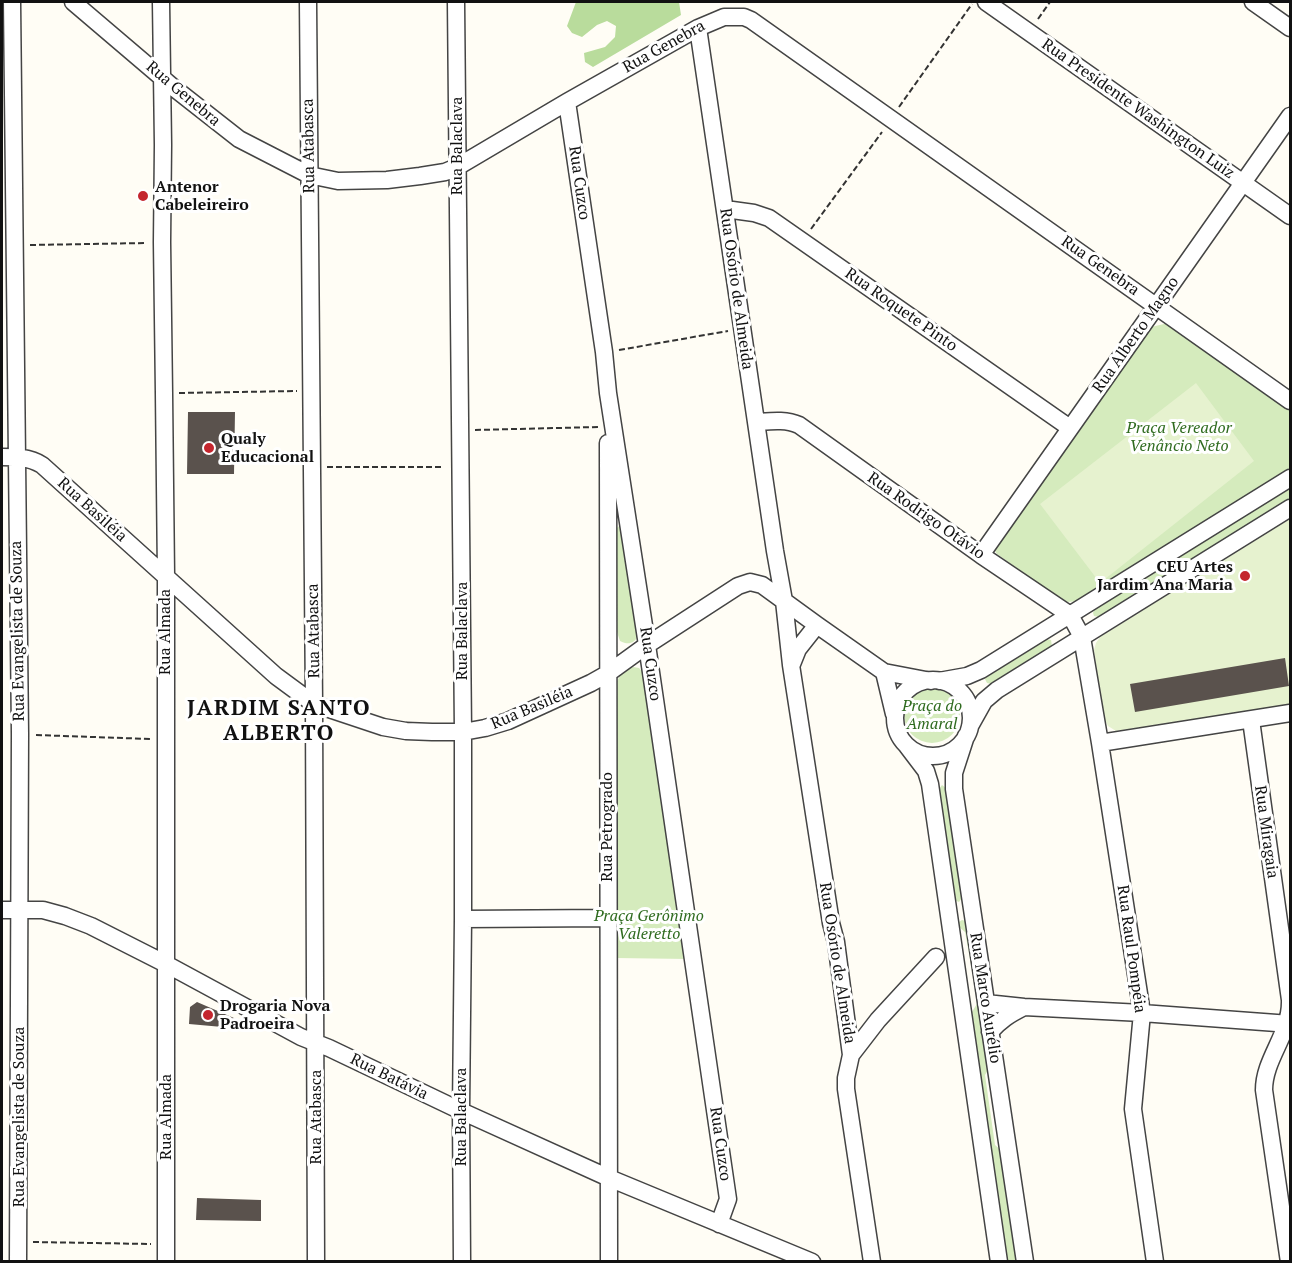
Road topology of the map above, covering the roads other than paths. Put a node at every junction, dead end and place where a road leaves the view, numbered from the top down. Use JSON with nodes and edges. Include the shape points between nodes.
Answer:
{"nodes":[{"id":1,"x":12,"y":2,"type":"edge"},
{"id":2,"x":73,"y":2,"type":"edge"},
{"id":3,"x":161,"y":2,"type":"edge"},
{"id":4,"x":308,"y":2,"type":"edge"},
{"id":5,"x":456,"y":2,"type":"edge"},
{"id":6,"x":986,"y":2,"type":"edge"},
{"id":7,"x":1253,"y":2,"type":"edge"},
{"id":8,"x":698,"y":28,"type":"junction"},
{"id":9,"x":1290,"y":28,"type":"edge"},
{"id":10,"x":162,"y":76,"type":"junction"},
{"id":11,"x":567,"y":102,"type":"junction"},
{"id":12,"x":1290,"y":116,"type":"edge"},
{"id":13,"x":457,"y":167,"type":"junction"},
{"id":14,"x":309,"y":176,"type":"junction"},
{"id":15,"x":1243,"y":183,"type":"junction"},
{"id":16,"x":724,"y":209,"type":"junction"},
{"id":17,"x":1290,"y":216,"type":"edge"},
{"id":18,"x":1156,"y":306,"type":"junction"},
{"id":19,"x":608,"y":393,"type":"junction"},
{"id":20,"x":1290,"y":401,"type":"edge"},
{"id":21,"x":756,"y":422,"type":"junction"},
{"id":22,"x":1070,"y":428,"type":"junction"},
{"id":23,"x":9,"y":457,"type":"edge"},
{"id":24,"x":1290,"y":478,"type":"edge"},
{"id":25,"x":1290,"y":508,"type":"edge"},
{"id":26,"x":775,"y":551,"type":"junction"},
{"id":27,"x":981,"y":555,"type":"junction"},
{"id":28,"x":166,"y":576,"type":"junction"},
{"id":29,"x":756,"y":583,"type":"junction"},
{"id":30,"x":784,"y":601,"type":"junction"},
{"id":31,"x":1070,"y":615,"type":"junction"},
{"id":32,"x":817,"y":625,"type":"junction"},
{"id":33,"x":1082,"y":637,"type":"junction"},
{"id":34,"x":647,"y":645,"type":"junction"},
{"id":35,"x":792,"y":664,"type":"junction"},
{"id":36,"x":884,"y":672,"type":"junction"},
{"id":37,"x":607,"y":674,"type":"junction"},
{"id":38,"x":935,"y":681,"type":"junction"},
{"id":39,"x":314,"y":704,"type":"junction"},
{"id":40,"x":1290,"y":713,"type":"edge"},
{"id":41,"x":895,"y":718,"type":"junction"},
{"id":42,"x":1251,"y":720,"type":"junction"},
{"id":43,"x":968,"y":731,"type":"junction"},
{"id":44,"x":463,"y":732,"type":"junction"},
{"id":45,"x":1100,"y":743,"type":"junction"},
{"id":46,"x":907,"y":746,"type":"junction"},
{"id":47,"x":2,"y":910,"type":"edge"},
{"id":48,"x":20,"y":910,"type":"junction"},
{"id":49,"x":973,"y":914,"type":"junction"},
{"id":50,"x":608,"y":918,"type":"junction"},
{"id":51,"x":951,"y":918,"type":"junction"},
{"id":52,"x":463,"y":919,"type":"junction"},
{"id":53,"x":936,"y":957,"type":"dead end"},
{"id":54,"x":166,"y":964,"type":"junction"},
{"id":55,"x":986,"y":1003,"type":"junction"},
{"id":56,"x":1024,"y":1007,"type":"junction"},
{"id":57,"x":845,"y":1011,"type":"junction"},
{"id":58,"x":1142,"y":1013,"type":"junction"},
{"id":59,"x":878,"y":1020,"type":"junction"},
{"id":60,"x":1289,"y":1025,"type":"edge"},
{"id":61,"x":990,"y":1032,"type":"junction"},
{"id":62,"x":315,"y":1042,"type":"junction"},
{"id":63,"x":851,"y":1055,"type":"junction"},
{"id":64,"x":461,"y":1112,"type":"junction"},
{"id":65,"x":609,"y":1178,"type":"junction"},
{"id":66,"x":719,"y":1224,"type":"junction"},
{"id":67,"x":17,"y":1255,"type":"edge"},
{"id":68,"x":1290,"y":1261,"type":"edge"},
{"id":69,"x":166,"y":1262,"type":"edge"},
{"id":70,"x":316,"y":1262,"type":"edge"},
{"id":71,"x":462,"y":1262,"type":"edge"},
{"id":72,"x":609,"y":1262,"type":"edge"},
{"id":73,"x":812,"y":1262,"type":"edge"},
{"id":74,"x":872,"y":1262,"type":"edge"},
{"id":75,"x":999,"y":1262,"type":"edge"},
{"id":76,"x":1025,"y":1262,"type":"edge"},
{"id":77,"x":1155,"y":1262,"type":"edge"}],
"edges":[{"from":1,"to":23,"type":"street","name":"Rua Evangelista de Souza","via":[[15,245]]},
{"from":2,"to":10,"type":"street","name":"Rua Genebra"},
{"from":3,"to":10,"type":"street","name":"Rua Almada"},
{"from":4,"to":14,"type":"street","name":"Rua Atabasca"},
{"from":5,"to":13,"type":"street","name":"Rua Balaclava"},
{"from":6,"to":15,"type":"street","name":"Rua Presidente Washington Luiz"},
{"from":7,"to":9,"type":"street"},
{"from":8,"to":11,"type":"street","name":"Rua Genebra"},
{"from":8,"to":16,"type":"street","name":"Rua Osório de Almeida"},
{"from":8,"to":18,"type":"street","name":"Rua Genebra","via":[[724,17],[751,20]]},
{"from":10,"to":14,"type":"street","name":"Rua Genebra","via":[[239,139]]},
{"from":10,"to":28,"type":"street","name":"Rua Almada"},
{"from":11,"to":13,"type":"street","name":"Rua Genebra"},
{"from":11,"to":19,"type":"street","name":"Rua Cuzco"},
{"from":12,"to":15,"type":"street","name":"Rua Alberto Magno"},
{"from":13,"to":14,"type":"street","name":"Rua Genebra","via":[[387,180],[338,181]]},
{"from":13,"to":44,"type":"street","name":"Rua Balaclava"},
{"from":14,"to":39,"type":"street","name":"Rua Atabasca"},
{"from":15,"to":17,"type":"street","name":"Rua Presidente Washington Luiz"},
{"from":15,"to":18,"type":"street","name":"Rua Alberto Magno"},
{"from":16,"to":21,"type":"street","name":"Rua Osório de Almeida"},
{"from":16,"to":22,"type":"street","name":"Rua Roquete Pinto","via":[[769,218]]},
{"from":18,"to":20,"type":"street","name":"Rua Genebra"},
{"from":18,"to":22,"type":"street","name":"Rua Alberto Magno"},
{"from":19,"to":34,"type":"street","name":"Rua Cuzco"},
{"from":19,"to":37,"type":"street","name":"Rua Petrogrado"},
{"from":21,"to":26,"type":"street","name":"Rua Osório de Almeida"},
{"from":21,"to":27,"type":"street","name":"Rua Rodrigo Otávio","via":[[799,425]]},
{"from":22,"to":27,"type":"street","name":"Rua Alberto Magno"},
{"from":23,"to":28,"type":"street","name":"Rua Basiléia","via":[[35,460],[42,465]]},
{"from":23,"to":48,"type":"street","name":"Rua Evangelista de Souza","via":[[20,734]]},
{"from":24,"to":31,"type":"street"},
{"from":25,"to":33,"type":"street"},
{"from":26,"to":29,"type":"street","via":[[772,562]]},
{"from":26,"to":30,"type":"street","name":"Rua Osório de Almeida"},
{"from":27,"to":31,"type":"street","name":"Rua Rodrigo Otávio"},
{"from":28,"to":39,"type":"street","name":"Rua Basiléia","via":[[276,676]]},
{"from":28,"to":54,"type":"street","name":"Rua Almada"},
{"from":29,"to":30,"type":"street"},
{"from":29,"to":34,"type":"street","name":"Rua Basiléia","via":[[738,586]]},
{"from":30,"to":32,"type":"street"},
{"from":30,"to":35,"type":"street","name":"Rua Osório de Almeida"},
{"from":31,"to":33,"type":"street","name":"Rua Rodrigo Otávio"},
{"from":31,"to":38,"type":"street","via":[[974,674]]},
{"from":32,"to":35,"type":"street","via":[[798,649]]},
{"from":32,"to":36,"type":"street"},
{"from":33,"to":43,"type":"street","via":[[997,690],[984,701]]},
{"from":33,"to":45,"type":"street","name":"Rua Raul Pompéia"},
{"from":34,"to":37,"type":"street","name":"Rua Basiléia"},
{"from":34,"to":66,"type":"street","name":"Rua Cuzco","via":[[728,1199]]},
{"from":35,"to":57,"type":"street","name":"Rua Osório de Almeida"},
{"from":36,"to":38,"type":"street"},
{"from":36,"to":41,"type":"street"},
{"from":37,"to":44,"type":"street","name":"Rua Basiléia","via":[[508,721]]},
{"from":37,"to":50,"type":"street","name":"Rua Petrogrado"},
{"from":38,"to":41,"type":"street","via":[[915,685],[902,695]]},
{"from":38,"to":43,"type":"street","via":[[954,687],[964,697],[970,711]]},
{"from":39,"to":44,"type":"street","name":"Rua Basiléia","via":[[383,727]]},
{"from":39,"to":62,"type":"street","name":"Rua Atabasca"},
{"from":40,"to":42,"type":"street"},
{"from":41,"to":46,"type":"street","via":[[899,735]]},
{"from":42,"to":45,"type":"street"},
{"from":42,"to":60,"type":"street","name":"Rua Miragaia","via":[[1290,1000]]},
{"from":43,"to":46,"type":"street","via":[[955,749],[939,756],[921,754]]},
{"from":43,"to":49,"type":"street","name":"Rua Marco Aurélio","via":[[954,773],[954,789]]},
{"from":44,"to":52,"type":"street","name":"Rua Balaclava"},
{"from":45,"to":58,"type":"street","name":"Rua Raul Pompéia"},
{"from":46,"to":51,"type":"street","name":"Rua Marco Aurélio","via":[[926,771],[930,784]]},
{"from":47,"to":48,"type":"street","name":"Rua Batávia"},
{"from":48,"to":54,"type":"street","name":"Rua Batávia","via":[[43,910],[65,916]]},
{"from":48,"to":67,"type":"street","name":"Rua Evangelista de Souza"},
{"from":49,"to":51,"type":"street"},
{"from":49,"to":55,"type":"street","name":"Rua Marco Aurélio"},
{"from":50,"to":52,"type":"street"},
{"from":50,"to":65,"type":"street","name":"Rua Petrogrado"},
{"from":51,"to":75,"type":"street","name":"Rua Marco Aurélio"},
{"from":52,"to":64,"type":"street","name":"Rua Balaclava"},
{"from":53,"to":59,"type":"street"},
{"from":54,"to":62,"type":"street","name":"Rua Batávia"},
{"from":54,"to":69,"type":"street","name":"Rua Almada"},
{"from":55,"to":56,"type":"street"},
{"from":55,"to":61,"type":"street","name":"Rua Marco Aurélio"},
{"from":56,"to":58,"type":"street"},
{"from":56,"to":61,"type":"street","via":[[997,1023]]},
{"from":57,"to":59,"type":"street"},
{"from":57,"to":63,"type":"street","name":"Rua Osório de Almeida"},
{"from":58,"to":60,"type":"street"},
{"from":58,"to":77,"type":"street","name":"Rua Raul Pompéia","via":[[1133,1109]]},
{"from":59,"to":63,"type":"street"},
{"from":60,"to":68,"type":"street","name":"Rua Miragaia","via":[[1267,1069],[1264,1090]]},
{"from":61,"to":76,"type":"street","name":"Rua Marco Aurélio"},
{"from":62,"to":64,"type":"street","name":"Rua Batávia"},
{"from":62,"to":70,"type":"street","name":"Rua Atabasca"},
{"from":63,"to":74,"type":"street","name":"Rua Osório de Almeida","via":[[846,1089]]},
{"from":64,"to":65,"type":"street","name":"Rua Batávia"},
{"from":64,"to":71,"type":"street","name":"Rua Balaclava"},
{"from":65,"to":66,"type":"street","name":"Rua Batávia"},
{"from":65,"to":72,"type":"street","name":"Rua Petrogrado"},
{"from":66,"to":73,"type":"street","name":"Rua Batávia"}]}
